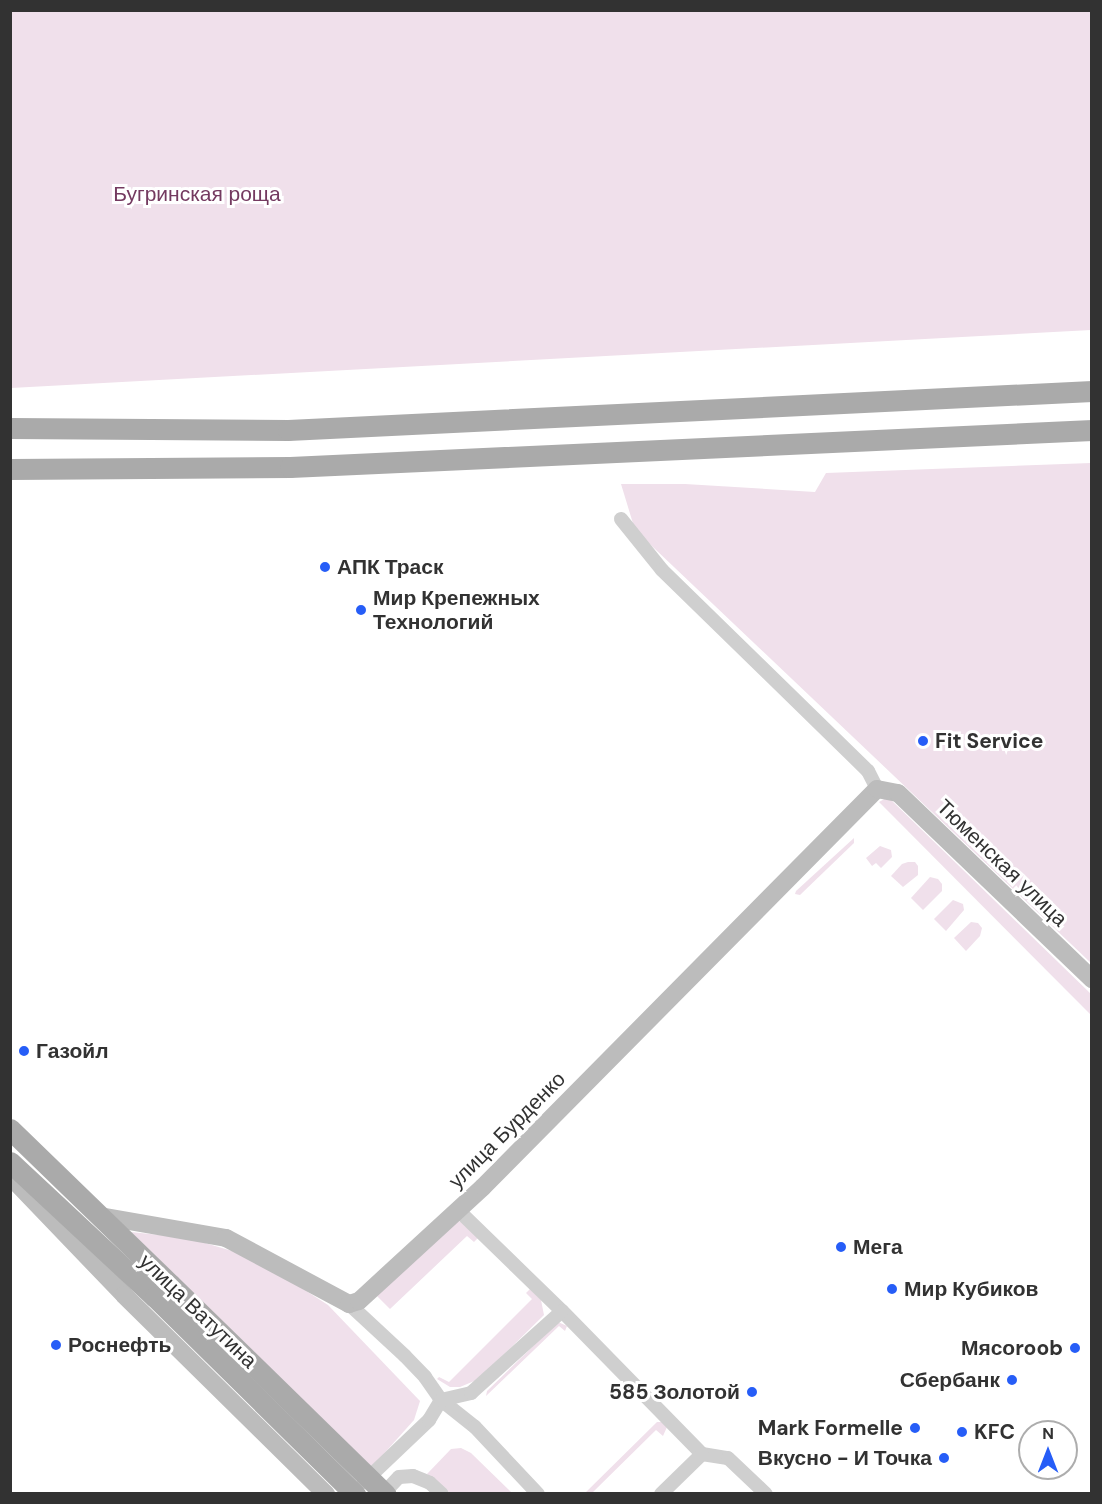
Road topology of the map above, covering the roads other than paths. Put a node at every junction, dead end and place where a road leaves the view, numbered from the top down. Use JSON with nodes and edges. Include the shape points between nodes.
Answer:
{"nodes":[{"id":1,"x":1092,"y":390,"type":"edge"},
{"id":2,"x":10,"y":428,"type":"edge"},
{"id":3,"x":1092,"y":429,"type":"edge"},
{"id":4,"x":10,"y":469,"type":"edge"},
{"id":5,"x":621,"y":519,"type":"dead end"},
{"id":6,"x":877,"y":789,"type":"junction"},
{"id":7,"x":1092,"y":979,"type":"edge"},
{"id":8,"x":10,"y":1129,"type":"edge"},
{"id":9,"x":10,"y":1162,"type":"edge"},
{"id":10,"x":10,"y":1176,"type":"edge"},
{"id":11,"x":458,"y":1210,"type":"junction"},
{"id":12,"x":100,"y":1216,"type":"junction"},
{"id":13,"x":162,"y":1291,"type":"junction"},
{"id":14,"x":350,"y":1304,"type":"junction"},
{"id":15,"x":562,"y":1311,"type":"junction"},
{"id":16,"x":441,"y":1400,"type":"junction"},
{"id":17,"x":702,"y":1455,"type":"junction"},
{"id":18,"x":326,"y":1494,"type":"edge"},
{"id":19,"x":353,"y":1494,"type":"edge"},
{"id":20,"x":384,"y":1494,"type":"edge"},
{"id":21,"x":442,"y":1494,"type":"edge"},
{"id":22,"x":538,"y":1494,"type":"edge"},
{"id":23,"x":661,"y":1494,"type":"edge"},
{"id":24,"x":766,"y":1494,"type":"edge"}],
"edges":[{"from":1,"to":2,"type":"main road","via":[[288,430]]},
{"from":3,"to":4,"type":"main road","via":[[290,467]]},
{"from":5,"to":6,"type":"street","via":[[662,570],[868,771]]},
{"from":6,"to":7,"type":"street","name":"Тюменская улица","via":[[898,793]]},
{"from":6,"to":11,"type":"street","name":"улица Бурденко"},
{"from":8,"to":12,"type":"main road","name":"улица Ватутина"},
{"from":9,"to":13,"type":"main road","name":"улица Ватутина"},
{"from":10,"to":18,"type":"street","via":[[124,1295]]},
{"from":11,"to":14,"type":"street","name":"улица Бурденко","via":[[359,1301]]},
{"from":11,"to":15,"type":"street"},
{"from":12,"to":13,"type":"main road","name":"улица Ватутина"},
{"from":12,"to":14,"type":"street","via":[[226,1238]]},
{"from":13,"to":19,"type":"main road","name":"улица Ватутина","bridge":true},
{"from":13,"to":20,"type":"main road","name":"улица Ватутина","bridge":true},
{"from":14,"to":16,"type":"street","via":[[412,1363]]},
{"from":15,"to":16,"type":"street","via":[[471,1393]]},
{"from":15,"to":17,"type":"street"},
{"from":16,"to":19,"type":"street","via":[[429,1420]]},
{"from":16,"to":22,"type":"street","via":[[475,1427]]},
{"from":17,"to":23,"type":"street"},
{"from":17,"to":24,"type":"street","via":[[728,1458]]},
{"from":20,"to":21,"type":"street","via":[[399,1477],[413,1476],[430,1483]]}]}
